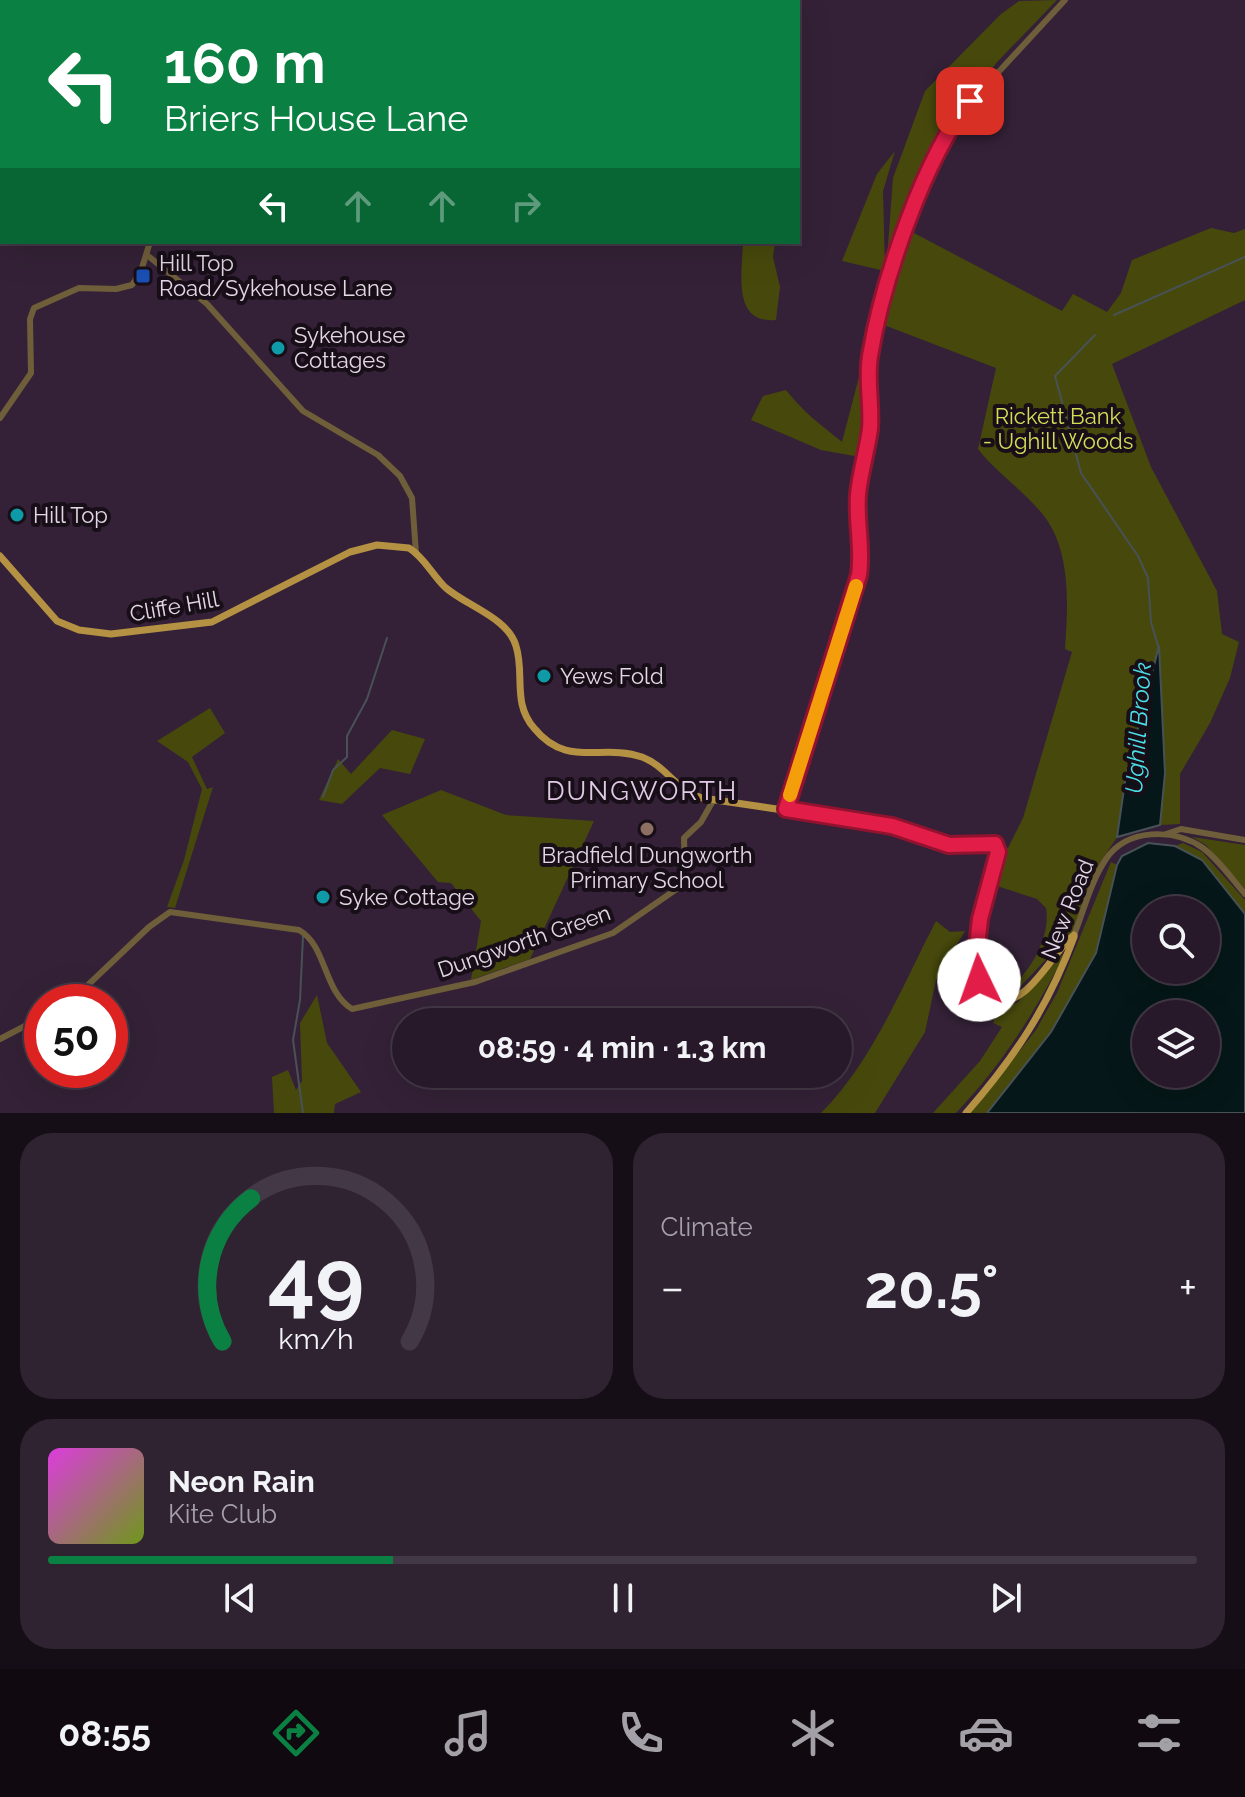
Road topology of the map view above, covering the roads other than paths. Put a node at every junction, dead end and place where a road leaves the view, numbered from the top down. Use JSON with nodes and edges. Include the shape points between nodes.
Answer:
{"nodes":[{"id":1,"x":1065,"y":0,"type":"edge"},
{"id":2,"x":150,"y":244,"type":"edge"},
{"id":3,"x":147,"y":255,"type":"junction"},
{"id":4,"x":0,"y":418,"type":"edge"},
{"id":5,"x":416,"y":553,"type":"junction"},
{"id":6,"x":0,"y":556,"type":"edge"},
{"id":7,"x":714,"y":799,"type":"junction"},
{"id":8,"x":786,"y":809,"type":"junction"},
{"id":9,"x":1166,"y":834,"type":"junction"},
{"id":10,"x":1245,"y":840,"type":"edge"},
{"id":11,"x":1245,"y":894,"type":"edge"},
{"id":12,"x":1074,"y":935,"type":"junction"},
{"id":13,"x":89,"y":984,"type":"edge"},
{"id":14,"x":24,"y":1026,"type":"edge"},
{"id":15,"x":0,"y":1039,"type":"edge"},
{"id":16,"x":966,"y":1113,"type":"edge"}],
"edges":[{"from":1,"to":8,"type":"street","via":[[957,117],[900,241],[870,356],[870,423],[858,496],[863,552],[859,575]]},
{"from":2,"to":3,"type":"street"},
{"from":3,"to":4,"type":"street","via":[[136,282],[127,288],[79,288],[34,308],[31,373]]},
{"from":3,"to":5,"type":"street","via":[[207,304],[303,411],[378,455],[400,476],[412,498]]},
{"from":5,"to":6,"type":"main road","name":"Cliffe Hill","via":[[394,544],[363,548],[212,622],[111,634],[73,629],[57,621]]},
{"from":5,"to":7,"type":"main road","via":[[459,598],[509,633],[517,651],[521,702],[528,720],[549,743],[574,753],[643,758],[684,792]]},
{"from":7,"to":8,"type":"main road"},
{"from":7,"to":13,"type":"street","name":"Dungworth Green","via":[[684,838],[681,886],[619,929],[475,982],[352,1009],[335,992],[308,936],[299,930],[170,912]]},
{"from":8,"to":12,"type":"main road","via":[[892,826],[949,845],[995,844],[998,852],[976,956],[981,986],[994,1000],[1012,999],[1024,991]]},
{"from":9,"to":10,"type":"street","name":"New Road","via":[[1181,829]]},
{"from":9,"to":11,"type":"street","via":[[1204,849]]},
{"from":9,"to":12,"type":"street","name":"New Road","via":[[1133,838],[1109,855]]},
{"from":12,"to":16,"type":"main road","name":"New Road","via":[[1042,1012]]},
{"from":14,"to":15,"type":"street"}]}
